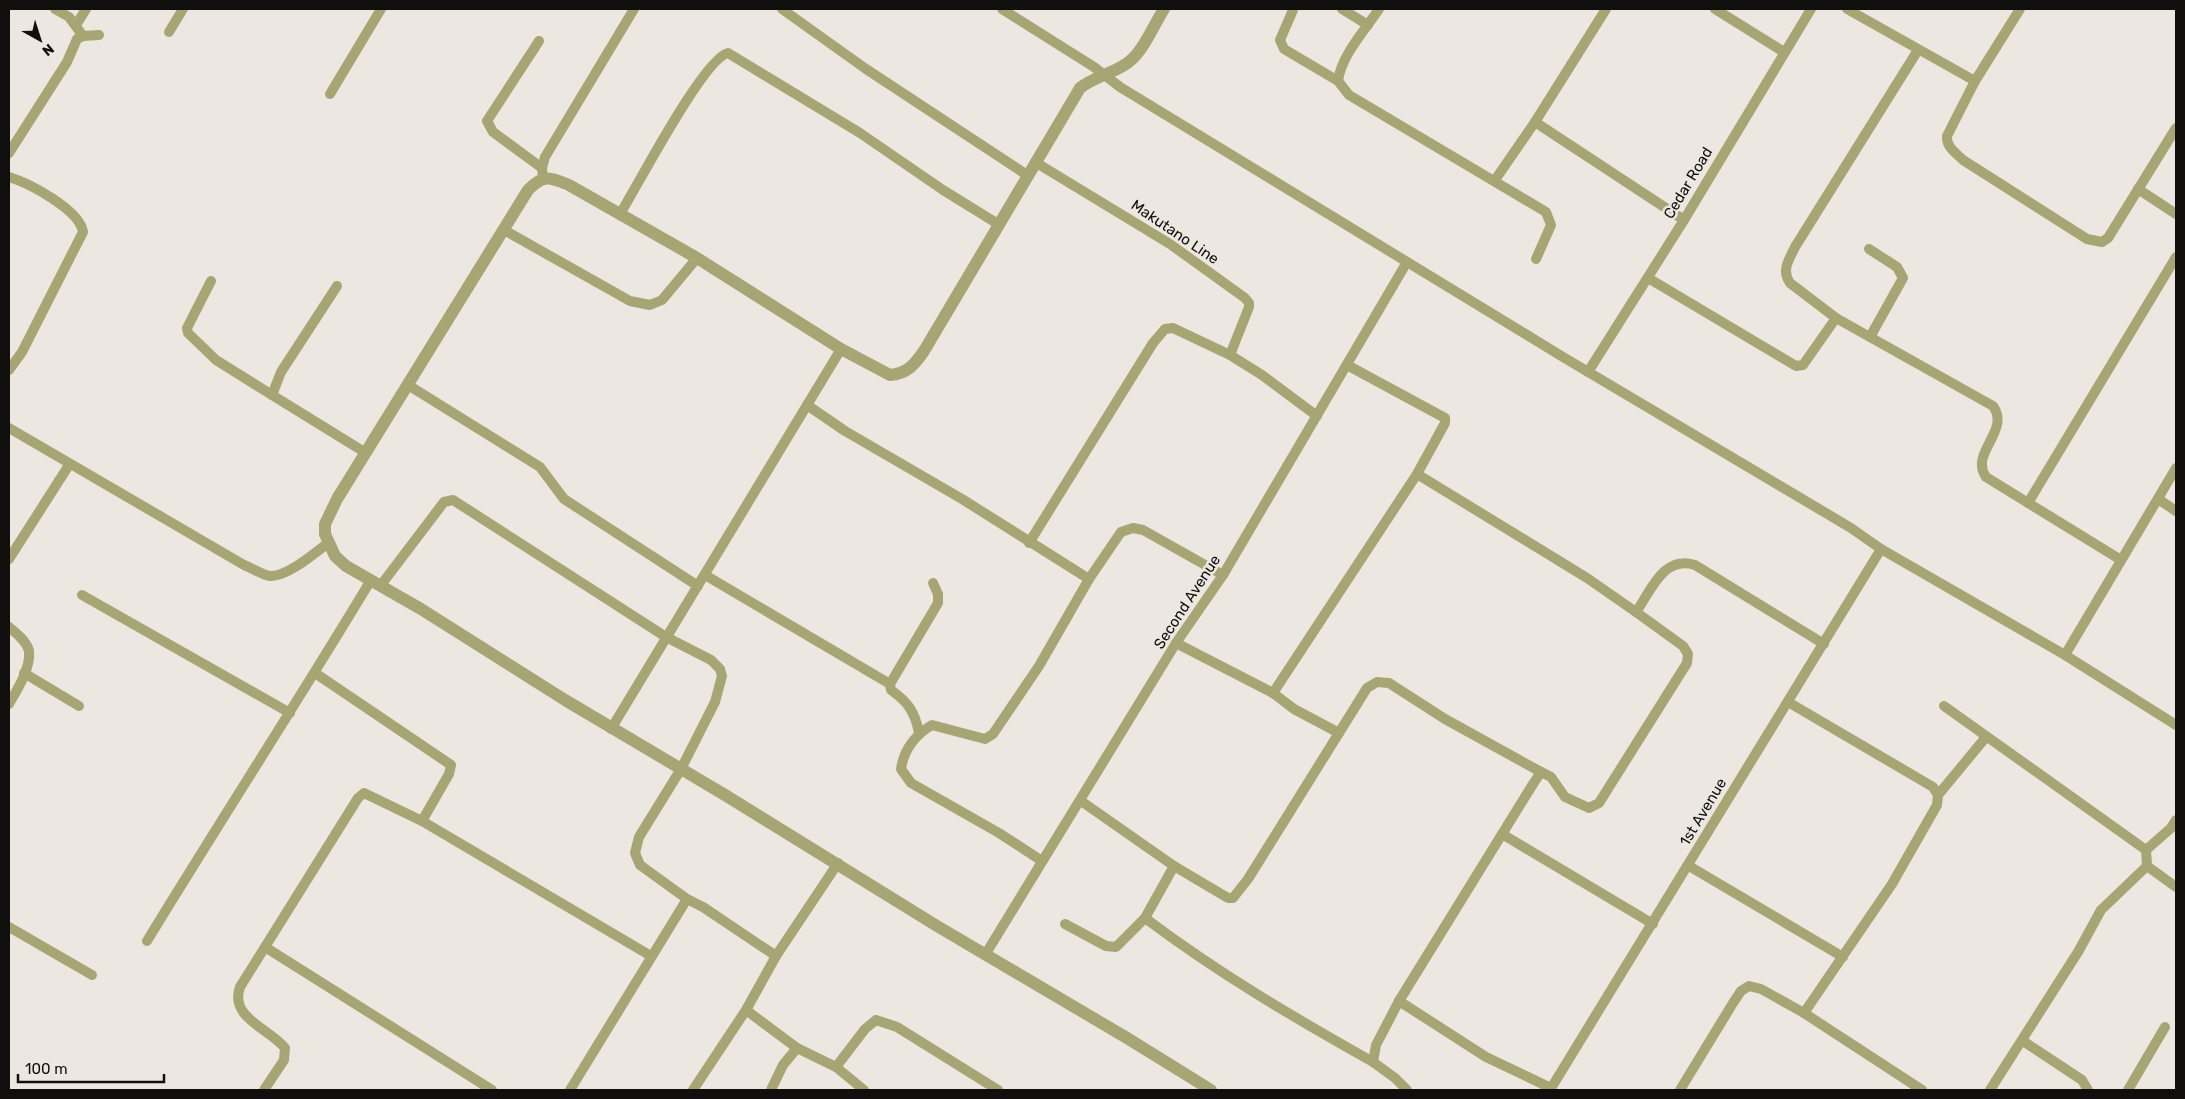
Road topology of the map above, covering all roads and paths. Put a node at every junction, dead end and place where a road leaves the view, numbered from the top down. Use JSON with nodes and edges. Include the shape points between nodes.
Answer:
{"nodes":[{"id":1,"x":55,"y":9,"type":"edge"},
{"id":2,"x":86,"y":9,"type":"edge"},
{"id":3,"x":183,"y":9,"type":"edge"},
{"id":4,"x":381,"y":9,"type":"edge"},
{"id":5,"x":634,"y":9,"type":"edge"},
{"id":6,"x":782,"y":9,"type":"edge"},
{"id":7,"x":1002,"y":9,"type":"edge"},
{"id":8,"x":1164,"y":9,"type":"edge"},
{"id":9,"x":1342,"y":9,"type":"edge"},
{"id":10,"x":1379,"y":9,"type":"edge"},
{"id":11,"x":1606,"y":9,"type":"edge"},
{"id":12,"x":1715,"y":9,"type":"edge"},
{"id":13,"x":1811,"y":9,"type":"edge"},
{"id":14,"x":1847,"y":9,"type":"edge"},
{"id":15,"x":2020,"y":9,"type":"edge"},
{"id":16,"x":1293,"y":10,"type":"edge"},
{"id":17,"x":76,"y":25,"type":"junction"},
{"id":18,"x":1368,"y":25,"type":"junction"},
{"id":19,"x":169,"y":32,"type":"dead end"},
{"id":20,"x":100,"y":35,"type":"dead end"},
{"id":21,"x":83,"y":36,"type":"junction"},
{"id":22,"x":539,"y":41,"type":"dead end"},
{"id":23,"x":1918,"y":50,"type":"junction"},
{"id":24,"x":1784,"y":52,"type":"junction"},
{"id":25,"x":1104,"y":74,"type":"junction"},
{"id":26,"x":1338,"y":81,"type":"junction"},
{"id":27,"x":1974,"y":81,"type":"junction"},
{"id":28,"x":330,"y":94,"type":"dead end"},
{"id":29,"x":1535,"y":122,"type":"junction"},
{"id":30,"x":2176,"y":128,"type":"edge"},
{"id":31,"x":9,"y":153,"type":"edge"},
{"id":32,"x":1035,"y":162,"type":"junction"},
{"id":33,"x":543,"y":173,"type":"junction"},
{"id":34,"x":1027,"y":175,"type":"junction"},
{"id":35,"x":9,"y":178,"type":"edge"},
{"id":36,"x":1495,"y":180,"type":"junction"},
{"id":37,"x":2138,"y":189,"type":"junction"},
{"id":38,"x":620,"y":214,"type":"junction"},
{"id":39,"x":2176,"y":214,"type":"edge"},
{"id":40,"x":1684,"y":220,"type":"junction"},
{"id":41,"x":998,"y":224,"type":"junction"},
{"id":42,"x":504,"y":230,"type":"junction"},
{"id":43,"x":1869,"y":249,"type":"dead end"},
{"id":44,"x":2176,"y":257,"type":"edge"},
{"id":45,"x":697,"y":258,"type":"junction"},
{"id":46,"x":1536,"y":259,"type":"dead end"},
{"id":47,"x":1407,"y":262,"type":"junction"},
{"id":48,"x":1648,"y":278,"type":"junction"},
{"id":49,"x":211,"y":281,"type":"dead end"},
{"id":50,"x":337,"y":286,"type":"dead end"},
{"id":51,"x":1836,"y":318,"type":"junction"},
{"id":52,"x":1870,"y":337,"type":"junction"},
{"id":53,"x":841,"y":349,"type":"junction"},
{"id":54,"x":1230,"y":355,"type":"junction"},
{"id":55,"x":1347,"y":365,"type":"junction"},
{"id":56,"x":9,"y":370,"type":"edge"},
{"id":57,"x":1588,"y":372,"type":"junction"},
{"id":58,"x":408,"y":385,"type":"junction"},
{"id":59,"x":272,"y":395,"type":"junction"},
{"id":60,"x":807,"y":405,"type":"junction"},
{"id":61,"x":1317,"y":416,"type":"junction"},
{"id":62,"x":9,"y":428,"type":"edge"},
{"id":63,"x":366,"y":453,"type":"junction"},
{"id":64,"x":69,"y":465,"type":"junction"},
{"id":65,"x":2176,"y":468,"type":"edge"},
{"id":66,"x":1417,"y":474,"type":"junction"},
{"id":67,"x":2158,"y":499,"type":"junction"},
{"id":68,"x":2028,"y":503,"type":"junction"},
{"id":69,"x":2176,"y":511,"type":"edge"},
{"id":70,"x":328,"y":543,"type":"junction"},
{"id":71,"x":1029,"y":543,"type":"junction"},
{"id":72,"x":1881,"y":549,"type":"junction"},
{"id":73,"x":9,"y":559,"type":"edge"},
{"id":74,"x":2121,"y":560,"type":"junction"},
{"id":75,"x":704,"y":575,"type":"junction"},
{"id":76,"x":1223,"y":576,"type":"junction"},
{"id":77,"x":1089,"y":579,"type":"junction"},
{"id":78,"x":376,"y":582,"type":"junction"},
{"id":79,"x":933,"y":583,"type":"dead end"},
{"id":80,"x":698,"y":586,"type":"junction"},
{"id":81,"x":82,"y":595,"type":"dead end"},
{"id":82,"x":1636,"y":612,"type":"junction"},
{"id":83,"x":9,"y":627,"type":"edge"},
{"id":84,"x":666,"y":637,"type":"junction"},
{"id":85,"x":1176,"y":643,"type":"junction"},
{"id":86,"x":1824,"y":644,"type":"junction"},
{"id":87,"x":2065,"y":655,"type":"junction"},
{"id":88,"x":24,"y":673,"type":"junction"},
{"id":89,"x":315,"y":673,"type":"junction"},
{"id":90,"x":890,"y":684,"type":"junction"},
{"id":91,"x":1274,"y":693,"type":"junction"},
{"id":92,"x":1788,"y":702,"type":"junction"},
{"id":93,"x":9,"y":704,"type":"edge"},
{"id":94,"x":79,"y":706,"type":"dead end"},
{"id":95,"x":1944,"y":706,"type":"dead end"},
{"id":96,"x":290,"y":713,"type":"junction"},
{"id":97,"x":2176,"y":725,"type":"edge"},
{"id":98,"x":611,"y":729,"type":"junction"},
{"id":99,"x":918,"y":733,"type":"junction"},
{"id":100,"x":1339,"y":733,"type":"junction"},
{"id":101,"x":1986,"y":737,"type":"junction"},
{"id":102,"x":681,"y":769,"type":"junction"},
{"id":103,"x":1541,"y":772,"type":"junction"},
{"id":104,"x":1938,"y":795,"type":"junction"},
{"id":105,"x":1081,"y":801,"type":"junction"},
{"id":106,"x":2176,"y":820,"type":"edge"},
{"id":107,"x":422,"y":821,"type":"junction"},
{"id":108,"x":1502,"y":834,"type":"junction"},
{"id":109,"x":2146,"y":850,"type":"junction"},
{"id":110,"x":1042,"y":861,"type":"junction"},
{"id":111,"x":838,"y":863,"type":"junction"},
{"id":112,"x":1174,"y":866,"type":"junction"},
{"id":113,"x":1689,"y":866,"type":"junction"},
{"id":114,"x":2147,"y":866,"type":"junction"},
{"id":115,"x":2176,"y":887,"type":"edge"},
{"id":116,"x":687,"y":899,"type":"junction"},
{"id":117,"x":1145,"y":918,"type":"junction"},
{"id":118,"x":1065,"y":924,"type":"dead end"},
{"id":119,"x":1652,"y":924,"type":"junction"},
{"id":120,"x":9,"y":927,"type":"edge"},
{"id":121,"x":147,"y":941,"type":"dead end"},
{"id":122,"x":265,"y":947,"type":"junction"},
{"id":123,"x":986,"y":955,"type":"junction"},
{"id":124,"x":651,"y":956,"type":"junction"},
{"id":125,"x":776,"y":956,"type":"junction"},
{"id":126,"x":1843,"y":957,"type":"junction"},
{"id":127,"x":92,"y":975,"type":"dead end"},
{"id":128,"x":1398,"y":1002,"type":"junction"},
{"id":129,"x":746,"y":1010,"type":"junction"},
{"id":130,"x":1804,"y":1013,"type":"junction"},
{"id":131,"x":2166,"y":1027,"type":"dead end"},
{"id":132,"x":2023,"y":1041,"type":"junction"},
{"id":133,"x":797,"y":1048,"type":"junction"},
{"id":134,"x":1373,"y":1062,"type":"junction"},
{"id":135,"x":836,"y":1067,"type":"junction"},
{"id":136,"x":1550,"y":1089,"type":"edge"},
{"id":137,"x":2090,"y":1089,"type":"edge"},
{"id":138,"x":264,"y":1090,"type":"edge"},
{"id":139,"x":492,"y":1090,"type":"edge"},
{"id":140,"x":570,"y":1090,"type":"edge"},
{"id":141,"x":693,"y":1090,"type":"edge"},
{"id":142,"x":771,"y":1090,"type":"edge"},
{"id":143,"x":864,"y":1090,"type":"edge"},
{"id":144,"x":998,"y":1090,"type":"edge"},
{"id":145,"x":1211,"y":1090,"type":"edge"},
{"id":146,"x":1407,"y":1090,"type":"edge"},
{"id":147,"x":1680,"y":1090,"type":"edge"},
{"id":148,"x":1922,"y":1090,"type":"edge"},
{"id":149,"x":1990,"y":1090,"type":"edge"},
{"id":150,"x":2128,"y":1090,"type":"edge"}],
"edges":[{"from":1,"to":17,"type":"street","via":[[70,17]]},
{"from":2,"to":17,"type":"street"},
{"from":3,"to":19,"type":"street"},
{"from":4,"to":28,"type":"street"},
{"from":5,"to":33,"type":"street","via":[[546,157]]},
{"from":6,"to":34,"type":"street","via":[[866,69]]},
{"from":7,"to":25,"type":"street"},
{"from":8,"to":25,"type":"street","via":[[1128,63]]},
{"from":9,"to":18,"type":"street"},
{"from":10,"to":18,"type":"street"},
{"from":11,"to":29,"type":"street"},
{"from":12,"to":24,"type":"street"},
{"from":13,"to":24,"type":"street","name":"Cedar Road"},
{"from":14,"to":23,"type":"street"},
{"from":15,"to":27,"type":"street"},
{"from":16,"to":26,"type":"street","via":[[1280,40],[1284,49]]},
{"from":17,"to":21,"type":"street"},
{"from":18,"to":26,"type":"street","via":[[1347,57]]},
{"from":20,"to":21,"type":"street"},
{"from":21,"to":31,"type":"street","via":[[73,45],[67,62]]},
{"from":22,"to":33,"type":"street","via":[[487,121],[493,132]]},
{"from":23,"to":27,"type":"street"},
{"from":23,"to":51,"type":"street","via":[[1800,238],[1785,268],[1790,283]]},
{"from":24,"to":40,"type":"street","name":"Cedar Road"},
{"from":25,"to":32,"type":"street","via":[[1080,88]]},
{"from":25,"to":47,"type":"street","via":[[1120,87]]},
{"from":26,"to":36,"type":"street","via":[[1349,95]]},
{"from":27,"to":37,"type":"street","via":[[1946,141],[1963,160],[2096,242],[2108,238]]},
{"from":29,"to":36,"type":"street"},
{"from":29,"to":40,"type":"street"},
{"from":30,"to":37,"type":"street"},
{"from":32,"to":34,"type":"street"},
{"from":32,"to":54,"type":"street","name":"Makutano Line","via":[[1170,244],[1244,298],[1249,307]]},
{"from":33,"to":38,"type":"street"},
{"from":33,"to":42,"type":"street","via":[[528,190]]},
{"from":34,"to":41,"type":"street"},
{"from":35,"to":56,"type":"street","via":[[68,210],[78,218],[82,232],[22,352]]},
{"from":36,"to":46,"type":"street","via":[[1546,212],[1550,218],[1551,225]]},
{"from":37,"to":39,"type":"street"},
{"from":38,"to":41,"type":"street","via":[[689,96],[718,56],[728,53],[860,132]]},
{"from":38,"to":45,"type":"street"},
{"from":40,"to":48,"type":"street","name":"Cedar Road"},
{"from":41,"to":53,"type":"street","via":[[914,365],[904,372],[890,375]]},
{"from":42,"to":45,"type":"street","via":[[630,301],[650,305],[662,300]]},
{"from":42,"to":58,"type":"street"},
{"from":43,"to":52,"type":"street","via":[[1898,266],[1903,278]]},
{"from":44,"to":68,"type":"street"},
{"from":45,"to":53,"type":"street"},
{"from":47,"to":55,"type":"street","name":"Second Avenue"},
{"from":47,"to":57,"type":"street"},
{"from":48,"to":51,"type":"street","via":[[1796,366],[1803,365]]},
{"from":48,"to":57,"type":"street","name":"Cedar Road"},
{"from":49,"to":59,"type":"street","via":[[187,328],[188,333],[216,360]]},
{"from":50,"to":59,"type":"street","via":[[282,372]]},
{"from":51,"to":52,"type":"street"},
{"from":52,"to":68,"type":"street","via":[[1993,406],[1999,422],[1980,462],[1981,470],[1986,477]]},
{"from":53,"to":60,"type":"street"},
{"from":54,"to":61,"type":"street"},
{"from":54,"to":71,"type":"street","via":[[1173,328],[1165,329],[1153,343]]},
{"from":55,"to":61,"type":"street","name":"Second Avenue"},
{"from":55,"to":66,"type":"street","via":[[1446,418]]},
{"from":57,"to":72,"type":"street"},
{"from":58,"to":63,"type":"street"},
{"from":58,"to":80,"type":"street","via":[[540,467],[564,499]]},
{"from":59,"to":63,"type":"street"},
{"from":60,"to":71,"type":"street"},
{"from":60,"to":75,"type":"street"},
{"from":61,"to":76,"type":"street","name":"Second Avenue"},
{"from":62,"to":64,"type":"street"},
{"from":63,"to":70,"type":"street","via":[[325,524]]},
{"from":64,"to":70,"type":"street","via":[[244,565],[270,576],[283,573]]},
{"from":64,"to":73,"type":"street"},
{"from":65,"to":67,"type":"street"},
{"from":66,"to":82,"type":"street","via":[[1587,578]]},
{"from":66,"to":91,"type":"street"},
{"from":67,"to":69,"type":"street"},
{"from":67,"to":74,"type":"street"},
{"from":68,"to":74,"type":"street"},
{"from":70,"to":78,"type":"street","via":[[346,566]]},
{"from":71,"to":77,"type":"street"},
{"from":72,"to":86,"type":"street","name":"1st Avenue"},
{"from":72,"to":87,"type":"street"},
{"from":74,"to":87,"type":"street"},
{"from":75,"to":80,"type":"street"},
{"from":75,"to":90,"type":"street"},
{"from":76,"to":77,"type":"street","via":[[1143,530],[1133,528],[1121,532]]},
{"from":76,"to":85,"type":"street","name":"Second Avenue"},
{"from":77,"to":99,"type":"street","via":[[1039,666],[993,734],[985,739],[932,725]]},
{"from":78,"to":84,"type":"street","via":[[450,499]]},
{"from":78,"to":89,"type":"street"},
{"from":78,"to":98,"type":"street"},
{"from":79,"to":90,"type":"street","via":[[938,603]]},
{"from":80,"to":84,"type":"street"},
{"from":81,"to":96,"type":"street"},
{"from":82,"to":86,"type":"street","via":[[1665,570],[1686,562]]},
{"from":82,"to":103,"type":"street","via":[[1683,646],[1688,654],[1687,663],[1599,803],[1589,808],[1564,797],[1551,777]]},
{"from":83,"to":88,"type":"street","via":[[22,638],[28,651]]},
{"from":84,"to":98,"type":"street"},
{"from":84,"to":102,"type":"street","via":[[711,660],[722,676],[715,702]]},
{"from":85,"to":91,"type":"street"},
{"from":85,"to":105,"type":"street","name":"Second Avenue"},
{"from":86,"to":92,"type":"street","name":"1st Avenue"},
{"from":87,"to":97,"type":"street"},
{"from":88,"to":93,"type":"street"},
{"from":88,"to":94,"type":"street"},
{"from":89,"to":96,"type":"street"},
{"from":89,"to":107,"type":"street","via":[[451,765]]},
{"from":90,"to":99,"type":"street","via":[[891,690],[904,699],[916,715]]},
{"from":91,"to":100,"type":"street","via":[[1294,709]]},
{"from":92,"to":104,"type":"street","via":[[1933,787]]},
{"from":92,"to":113,"type":"street","name":"1st Avenue"},
{"from":95,"to":101,"type":"street"},
{"from":96,"to":121,"type":"street","via":[[234,797]]},
{"from":98,"to":102,"type":"street"},
{"from":99,"to":110,"type":"street","via":[[902,759],[901,769],[911,783]]},
{"from":100,"to":103,"type":"street","via":[[1367,688],[1377,682],[1389,683],[1445,719]]},
{"from":100,"to":112,"type":"street","via":[[1237,895],[1228,898]]},
{"from":101,"to":104,"type":"street"},
{"from":101,"to":109,"type":"street"},
{"from":102,"to":111,"type":"street"},
{"from":102,"to":116,"type":"street","via":[[639,837],[634,853],[640,865]]},
{"from":103,"to":108,"type":"street"},
{"from":104,"to":126,"type":"street","via":[[1936,805],[1892,884]]},
{"from":105,"to":110,"type":"street","name":"Second Avenue"},
{"from":105,"to":112,"type":"street"},
{"from":106,"to":109,"type":"street"},
{"from":107,"to":122,"type":"street","via":[[369,793],[362,794]]},
{"from":107,"to":124,"type":"street"},
{"from":108,"to":119,"type":"street"},
{"from":108,"to":128,"type":"street"},
{"from":109,"to":114,"type":"street"},
{"from":110,"to":123,"type":"street","name":"Second Avenue"},
{"from":111,"to":123,"type":"street"},
{"from":111,"to":125,"type":"street"},
{"from":112,"to":117,"type":"street"},
{"from":113,"to":119,"type":"street","name":"1st Avenue"},
{"from":113,"to":126,"type":"street"},
{"from":114,"to":115,"type":"street"},
{"from":114,"to":132,"type":"street","via":[[2101,910]]},
{"from":116,"to":124,"type":"street"},
{"from":116,"to":125,"type":"street"},
{"from":117,"to":118,"type":"street","via":[[1122,944],[1111,949]]},
{"from":117,"to":134,"type":"street","via":[[1241,986]]},
{"from":119,"to":136,"type":"street","name":"1st Avenue"},
{"from":120,"to":127,"type":"street"},
{"from":122,"to":138,"type":"street","via":[[237,996],[238,1004],[254,1024],[285,1048],[284,1060]]},
{"from":122,"to":139,"type":"street"},
{"from":123,"to":145,"type":"street"},
{"from":124,"to":140,"type":"street"},
{"from":125,"to":129,"type":"street"},
{"from":126,"to":130,"type":"street"},
{"from":128,"to":134,"type":"street","via":[[1376,1045]]},
{"from":128,"to":136,"type":"street","via":[[1486,1057]]},
{"from":129,"to":133,"type":"street"},
{"from":129,"to":141,"type":"street"},
{"from":130,"to":147,"type":"street","via":[[1760,988],[1749,986],[1733,1003]]},
{"from":130,"to":148,"type":"street"},
{"from":131,"to":150,"type":"street"},
{"from":132,"to":137,"type":"street","via":[[2082,1080]]},
{"from":132,"to":149,"type":"street"},
{"from":133,"to":135,"type":"street"},
{"from":133,"to":142,"type":"street","via":[[783,1065]]},
{"from":134,"to":146,"type":"street"},
{"from":135,"to":143,"type":"street"},
{"from":135,"to":144,"type":"street","via":[[865,1029],[876,1020],[897,1027]]}]}
